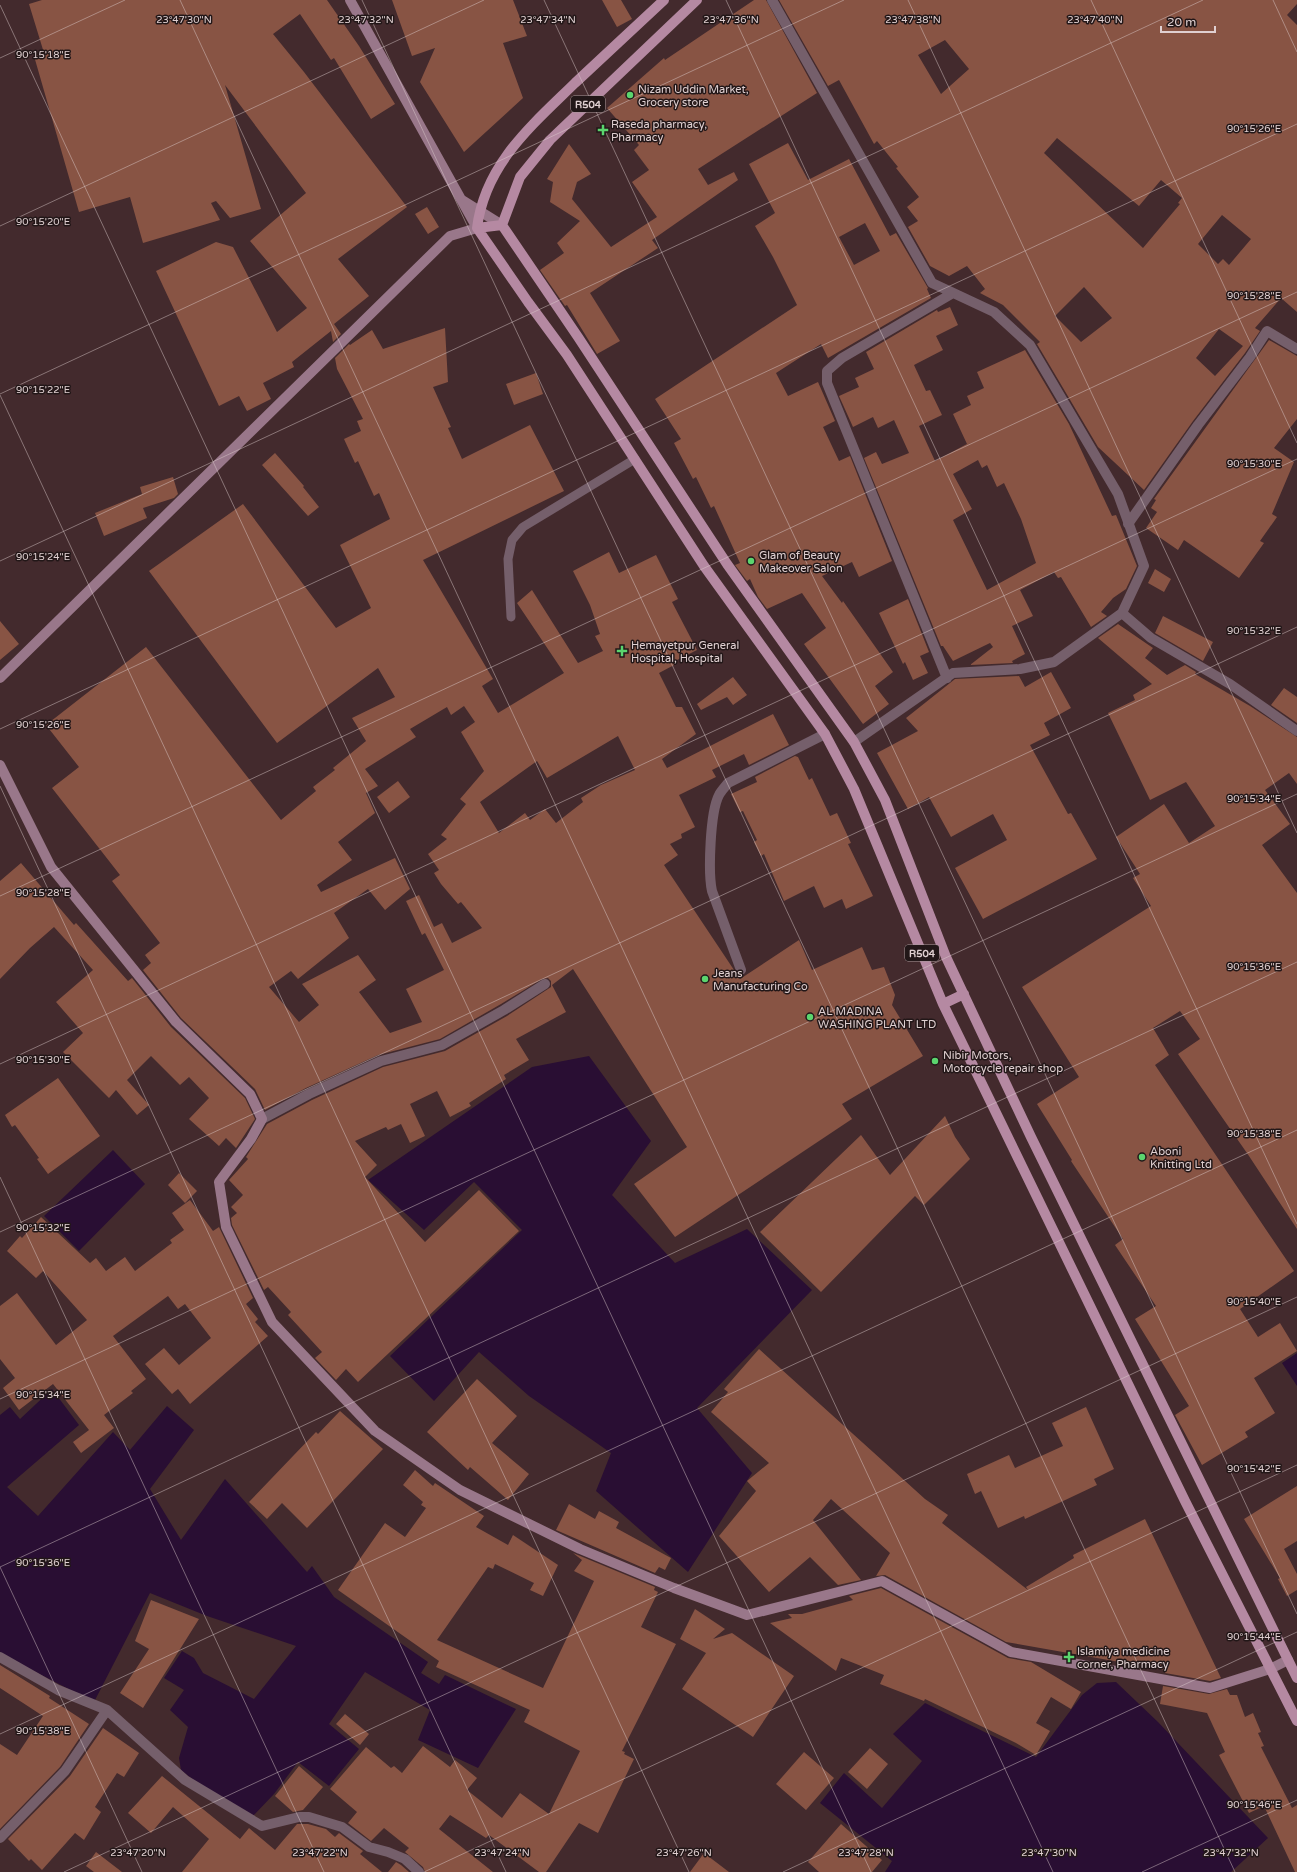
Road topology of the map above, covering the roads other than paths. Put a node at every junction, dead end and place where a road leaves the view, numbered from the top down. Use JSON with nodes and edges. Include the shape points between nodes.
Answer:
{"nodes":[{"id":1,"x":350,"y":0,"type":"edge"},
{"id":2,"x":664,"y":0,"type":"edge"},
{"id":3,"x":698,"y":0,"type":"edge"},
{"id":4,"x":772,"y":0,"type":"edge"},
{"id":5,"x":459,"y":198,"type":"junction"},
{"id":6,"x":479,"y":211,"type":"junction"},
{"id":7,"x":502,"y":225,"type":"junction"},
{"id":8,"x":477,"y":228,"type":"junction"},
{"id":9,"x":953,"y":293,"type":"junction"},
{"id":10,"x":1297,"y":349,"type":"edge"},
{"id":11,"x":635,"y":459,"type":"junction"},
{"id":12,"x":1128,"y":524,"type":"junction"},
{"id":13,"x":1122,"y":613,"type":"junction"},
{"id":14,"x":511,"y":617,"type":"dead end"},
{"id":15,"x":0,"y":678,"type":"edge"},
{"id":16,"x":947,"y":678,"type":"junction"},
{"id":17,"x":1297,"y":731,"type":"edge"},
{"id":18,"x":824,"y":734,"type":"junction"},
{"id":19,"x":854,"y":742,"type":"junction"},
{"id":20,"x":0,"y":766,"type":"edge"},
{"id":21,"x":741,"y":970,"type":"dead end"},
{"id":22,"x":545,"y":984,"type":"dead end"},
{"id":23,"x":964,"y":994,"type":"junction"},
{"id":24,"x":943,"y":1004,"type":"junction"},
{"id":25,"x":262,"y":1119,"type":"junction"},
{"id":26,"x":0,"y":1657,"type":"edge"},
{"id":27,"x":1288,"y":1660,"type":"junction"},
{"id":28,"x":1270,"y":1670,"type":"junction"},
{"id":29,"x":1297,"y":1678,"type":"edge"},
{"id":30,"x":107,"y":1710,"type":"junction"},
{"id":31,"x":1297,"y":1721,"type":"edge"},
{"id":32,"x":0,"y":1838,"type":"edge"},
{"id":33,"x":419,"y":1872,"type":"edge"}],
"edges":[{"from":1,"to":5,"type":"street"},
{"from":2,"to":6,"type":"main road","number":"R504","via":[[523,134],[497,168],[481,201]]},
{"from":3,"to":7,"type":"main road","number":"R504","via":[[550,140],[520,177]]},
{"from":4,"to":9,"type":"street","via":[[932,283]]},
{"from":5,"to":6,"type":"street"},
{"from":5,"to":8,"type":"street"},
{"from":6,"to":7,"type":"street"},
{"from":6,"to":8,"type":"main road","number":"R504"},
{"from":7,"to":8,"type":"main road"},
{"from":7,"to":19,"type":"main road","number":"R504","via":[[727,564]]},
{"from":8,"to":11,"type":"main road","number":"R504","via":[[567,355]]},
{"from":8,"to":15,"type":"street","via":[[450,236]]},
{"from":9,"to":12,"type":"street","via":[[994,312],[1030,345],[1118,494]]},
{"from":9,"to":16,"type":"street","via":[[842,358],[827,371],[827,383]]},
{"from":10,"to":12,"type":"street","via":[[1267,331]]},
{"from":11,"to":14,"type":"lane","via":[[523,528],[512,540],[508,559]]},
{"from":11,"to":18,"type":"main road","number":"R504","via":[[704,566]]},
{"from":12,"to":13,"type":"street","via":[[1144,566]]},
{"from":13,"to":16,"type":"street","via":[[1054,662],[1020,669],[953,673]]},
{"from":13,"to":17,"type":"street","via":[[1151,638],[1230,684]]},
{"from":16,"to":19,"type":"street"},
{"from":18,"to":21,"type":"street","via":[[728,783],[719,795],[714,809],[709,878]]},
{"from":18,"to":24,"type":"main road","number":"R504","via":[[854,789]]},
{"from":19,"to":23,"type":"main road","number":"R504","via":[[885,800],[946,957]]},
{"from":20,"to":25,"type":"street","via":[[52,867],[176,1022],[250,1094]]},
{"from":22,"to":25,"type":"street","via":[[442,1045],[381,1061]]},
{"from":23,"to":24,"type":"main road"},
{"from":23,"to":27,"type":"main road","number":"R504"},
{"from":24,"to":28,"type":"main road","number":"R504"},
{"from":25,"to":28,"type":"street","via":[[251,1139],[219,1182],[226,1227],[272,1322],[375,1431],[460,1490],[580,1549],[747,1615],[882,1581],[1011,1652],[1210,1688]]},
{"from":26,"to":30,"type":"street","via":[[58,1690]]},
{"from":27,"to":28,"type":"street"},
{"from":27,"to":29,"type":"main road","number":"R504"},
{"from":28,"to":31,"type":"main road","number":"R504"},
{"from":30,"to":32,"type":"street","via":[[65,1770]]},
{"from":30,"to":33,"type":"street","via":[[185,1780],[262,1826],[309,1817],[342,1827],[369,1847],[405,1859]]}]}
